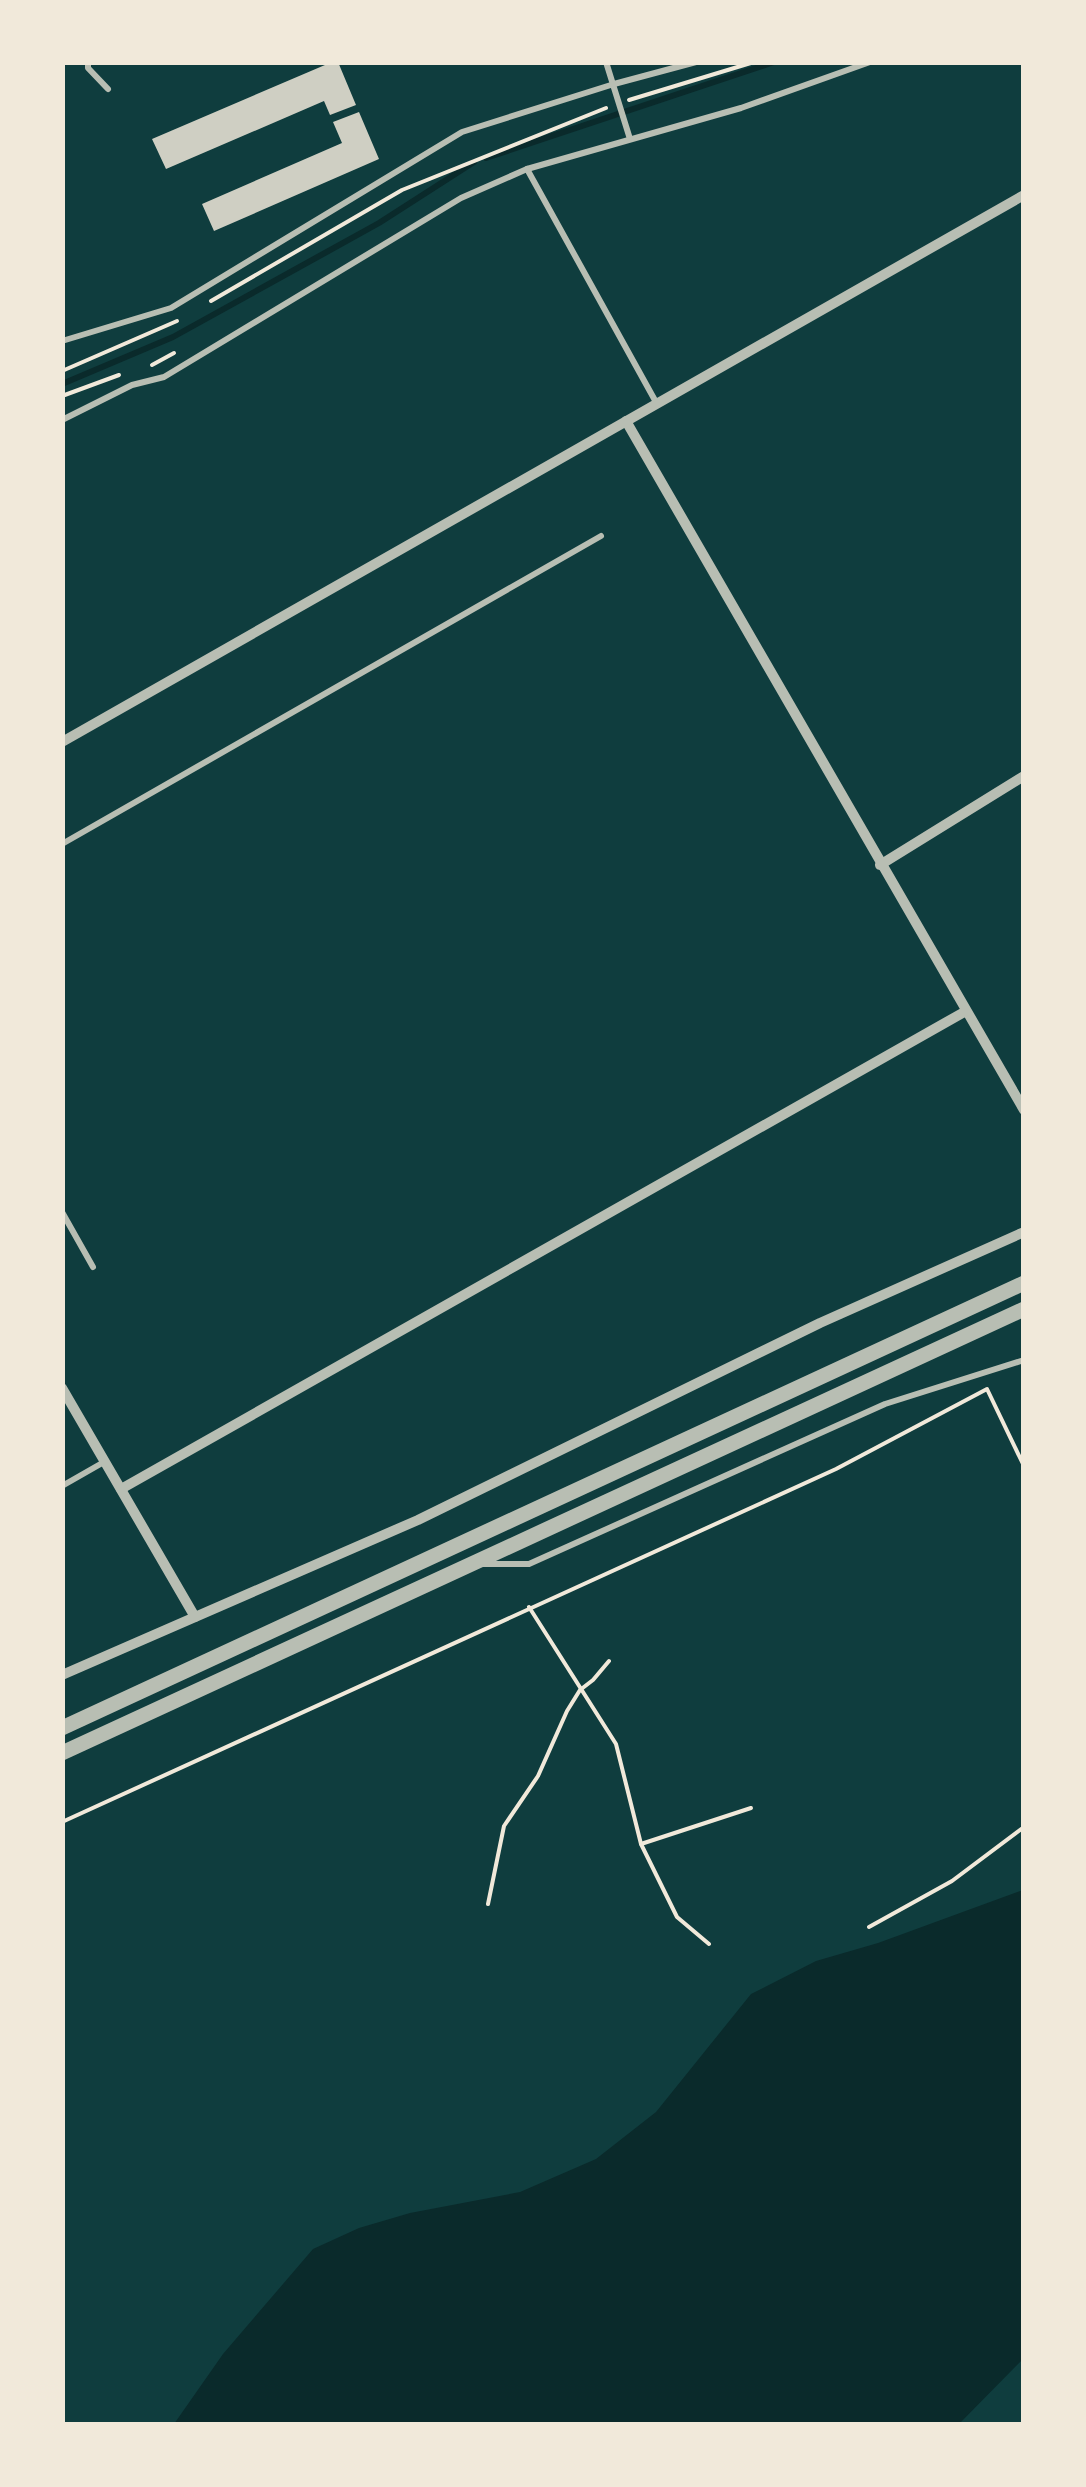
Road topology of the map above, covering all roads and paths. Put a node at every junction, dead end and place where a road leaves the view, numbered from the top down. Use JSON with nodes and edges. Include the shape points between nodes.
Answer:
{"nodes":[{"id":1,"x":88,"y":62,"type":"edge"},
{"id":2,"x":606,"y":62,"type":"edge"},
{"id":3,"x":696,"y":62,"type":"edge"},
{"id":4,"x":754,"y":62,"type":"edge"},
{"id":5,"x":870,"y":62,"type":"edge"},
{"id":6,"x":614,"y":84,"type":"junction"},
{"id":7,"x":108,"y":89,"type":"dead end"},
{"id":8,"x":630,"y":139,"type":"junction"},
{"id":9,"x":527,"y":169,"type":"junction"},
{"id":10,"x":1024,"y":195,"type":"edge"},
{"id":11,"x":209,"y":303,"type":"dead end"},
{"id":12,"x":176,"y":322,"type":"dead end"},
{"id":13,"x":62,"y":341,"type":"edge"},
{"id":14,"x":62,"y":370,"type":"edge"},
{"id":15,"x":657,"y":404,"type":"junction"},
{"id":16,"x":62,"y":420,"type":"edge"},
{"id":17,"x":626,"y":421,"type":"junction"},
{"id":18,"x":600,"y":536,"type":"dead end"},
{"id":19,"x":62,"y":742,"type":"edge"},
{"id":20,"x":1024,"y":776,"type":"edge"},
{"id":21,"x":62,"y":844,"type":"edge"},
{"id":22,"x":880,"y":865,"type":"junction"},
{"id":23,"x":966,"y":1012,"type":"junction"},
{"id":24,"x":1024,"y":1110,"type":"edge"},
{"id":25,"x":62,"y":1212,"type":"edge"},
{"id":26,"x":1024,"y":1232,"type":"edge"},
{"id":27,"x":94,"y":1267,"type":"dead end"},
{"id":28,"x":1024,"y":1283,"type":"edge"},
{"id":29,"x":1024,"y":1308,"type":"edge"},
{"id":30,"x":1024,"y":1360,"type":"edge"},
{"id":31,"x":62,"y":1388,"type":"edge"},
{"id":32,"x":105,"y":1461,"type":"junction"},
{"id":33,"x":1024,"y":1466,"type":"edge"},
{"id":34,"x":62,"y":1486,"type":"edge"},
{"id":35,"x":121,"y":1489,"type":"junction"},
{"id":36,"x":469,"y":1564,"type":"junction"},
{"id":37,"x":529,"y":1608,"type":"junction"},
{"id":38,"x":195,"y":1617,"type":"junction"},
{"id":39,"x":609,"y":1660,"type":"dead end"},
{"id":40,"x":62,"y":1676,"type":"edge"},
{"id":41,"x":580,"y":1690,"type":"junction"},
{"id":42,"x":62,"y":1728,"type":"edge"},
{"id":43,"x":62,"y":1753,"type":"edge"},
{"id":44,"x":751,"y":1808,"type":"dead end"},
{"id":45,"x":62,"y":1822,"type":"edge"},
{"id":46,"x":1024,"y":1826,"type":"edge"},
{"id":47,"x":641,"y":1844,"type":"junction"},
{"id":48,"x":488,"y":1904,"type":"dead end"},
{"id":49,"x":868,"y":1927,"type":"dead end"},
{"id":50,"x":708,"y":1944,"type":"dead end"}],
"edges":[{"from":1,"to":7,"type":"lane"},
{"from":2,"to":6,"type":"lane"},
{"from":3,"to":6,"type":"lane"},
{"from":4,"to":11,"type":"path","via":[[597,110],[402,190]]},
{"from":5,"to":8,"type":"lane"},
{"from":6,"to":8,"type":"lane"},
{"from":6,"to":13,"type":"lane","via":[[462,132],[171,308]]},
{"from":8,"to":9,"type":"lane"},
{"from":9,"to":15,"type":"lane"},
{"from":9,"to":16,"type":"lane","via":[[461,198],[164,376]]},
{"from":10,"to":15,"type":"street"},
{"from":12,"to":14,"type":"path"},
{"from":15,"to":17,"type":"street"},
{"from":17,"to":19,"type":"street"},
{"from":17,"to":22,"type":"street"},
{"from":18,"to":21,"type":"lane"},
{"from":20,"to":22,"type":"street"},
{"from":22,"to":23,"type":"street"},
{"from":23,"to":24,"type":"street"},
{"from":23,"to":35,"type":"street"},
{"from":25,"to":27,"type":"lane"},
{"from":26,"to":38,"type":"street","via":[[820,1323],[418,1520]]},
{"from":28,"to":42,"type":"street"},
{"from":29,"to":36,"type":"street"},
{"from":30,"to":36,"type":"lane","via":[[885,1404],[529,1564]]},
{"from":31,"to":32,"type":"street"},
{"from":32,"to":34,"type":"lane"},
{"from":32,"to":35,"type":"street"},
{"from":33,"to":37,"type":"path","via":[[987,1389],[836,1469]]},
{"from":35,"to":38,"type":"street"},
{"from":36,"to":43,"type":"street"},
{"from":37,"to":41,"type":"path"},
{"from":37,"to":45,"type":"path"},
{"from":38,"to":40,"type":"street"},
{"from":39,"to":41,"type":"path"},
{"from":41,"to":47,"type":"path","via":[[616,1744]]},
{"from":41,"to":48,"type":"path","via":[[538,1776],[504,1826]]},
{"from":44,"to":47,"type":"path"},
{"from":46,"to":49,"type":"path","via":[[952,1881]]},
{"from":47,"to":50,"type":"path","via":[[677,1917]]}]}
